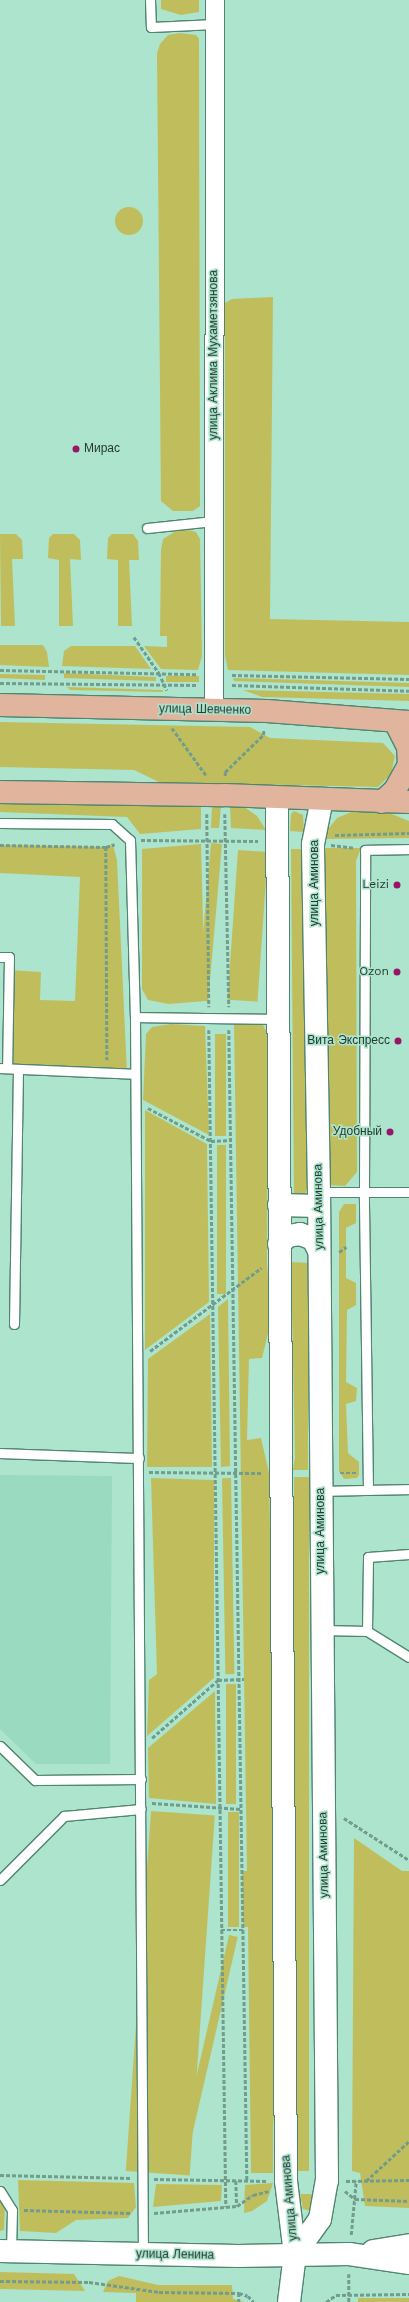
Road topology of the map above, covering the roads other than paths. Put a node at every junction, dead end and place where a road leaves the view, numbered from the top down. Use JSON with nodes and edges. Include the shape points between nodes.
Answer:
{"nodes":[{"id":1,"x":150,"y":0,"type":"edge"},
{"id":2,"x":215,"y":0,"type":"edge"},
{"id":3,"x":215,"y":24,"type":"junction"},
{"id":4,"x":214,"y":521,"type":"junction"},
{"id":5,"x":147,"y":528,"type":"dead end"},
{"id":6,"x":1,"y":705,"type":"edge"},
{"id":7,"x":214,"y":711,"type":"junction"},
{"id":8,"x":402,"y":722,"type":"edge"},
{"id":9,"x":1,"y":792,"type":"edge"},
{"id":10,"x":277,"y":798,"type":"junction"},
{"id":11,"x":322,"y":799,"type":"junction"},
{"id":12,"x":382,"y":802,"type":"junction"},
{"id":13,"x":409,"y":802,"type":"edge"},
{"id":14,"x":0,"y":823,"type":"edge"},
{"id":15,"x":409,"y":849,"type":"edge"},
{"id":16,"x":0,"y":957,"type":"edge"},
{"id":17,"x":135,"y":1017,"type":"junction"},
{"id":18,"x":277,"y":1019,"type":"junction"},
{"id":19,"x":3,"y":1068,"type":"edge"},
{"id":20,"x":18,"y":1069,"type":"junction"},
{"id":21,"x":135,"y":1074,"type":"junction"},
{"id":22,"x":364,"y":1192,"type":"junction"},
{"id":23,"x":409,"y":1192,"type":"edge"},
{"id":24,"x":319,"y":1199,"type":"junction"},
{"id":25,"x":278,"y":1205,"type":"junction"},
{"id":26,"x":279,"y":1244,"type":"junction"},
{"id":27,"x":319,"y":1251,"type":"junction"},
{"id":28,"x":14,"y":1324,"type":"dead end"},
{"id":29,"x":0,"y":1453,"type":"edge"},
{"id":30,"x":139,"y":1458,"type":"junction"},
{"id":31,"x":409,"y":1489,"type":"edge"},
{"id":32,"x":368,"y":1490,"type":"junction"},
{"id":33,"x":320,"y":1491,"type":"junction"},
{"id":34,"x":409,"y":1554,"type":"edge"},
{"id":35,"x":321,"y":1630,"type":"junction"},
{"id":36,"x":367,"y":1631,"type":"junction"},
{"id":37,"x":409,"y":1658,"type":"edge"},
{"id":38,"x":0,"y":1746,"type":"edge"},
{"id":39,"x":141,"y":1779,"type":"junction"},
{"id":40,"x":141,"y":1806,"type":"junction"},
{"id":41,"x":0,"y":1880,"type":"edge"},
{"id":42,"x":0,"y":2191,"type":"edge"},
{"id":43,"x":409,"y":2245,"type":"edge"},
{"id":44,"x":6,"y":2252,"type":"edge"},
{"id":45,"x":143,"y":2254,"type":"junction"},
{"id":46,"x":295,"y":2254,"type":"junction"},
{"id":47,"x":349,"y":2254,"type":"junction"},
{"id":48,"x":409,"y":2263,"type":"edge"},
{"id":49,"x":289,"y":2302,"type":"edge"}],
"edges":[{"from":1,"to":3,"type":"lane","via":[[151,27]]},
{"from":2,"to":3,"type":"street","name":"улица Аклима Мухаметзянова"},
{"from":3,"to":4,"type":"street","name":"улица Аклима Мухаметзянова"},
{"from":4,"to":5,"type":"lane"},
{"from":4,"to":7,"type":"street","name":"улица Аклима Мухаметзянова"},
{"from":6,"to":7,"type":"main road","name":"улица Шевченко"},
{"from":7,"to":8,"type":"main road","name":"улица Шевченко","via":[[267,711]]},
{"from":8,"to":12,"type":"main road","via":[[409,765],[395,790]]},
{"from":9,"to":10,"type":"main road"},
{"from":10,"to":11,"type":"main road"},
{"from":10,"to":18,"type":"street","name":"улица Аминова"},
{"from":11,"to":12,"type":"main road"},
{"from":11,"to":24,"type":"street","name":"улица Аминова","via":[[313,844]]},
{"from":12,"to":13,"type":"main road"},
{"from":14,"to":17,"type":"lane","via":[[112,824],[130,840]]},
{"from":15,"to":22,"type":"lane","via":[[365,850]]},
{"from":16,"to":19,"type":"lane","via":[[9,957]]},
{"from":17,"to":18,"type":"lane"},
{"from":17,"to":21,"type":"lane"},
{"from":18,"to":25,"type":"street","name":"улица Аминова"},
{"from":19,"to":20,"type":"lane"},
{"from":20,"to":21,"type":"lane"},
{"from":20,"to":28,"type":"lane"},
{"from":21,"to":30,"type":"lane"},
{"from":22,"to":23,"type":"lane"},
{"from":22,"to":24,"type":"lane"},
{"from":22,"to":32,"type":"lane"},
{"from":24,"to":25,"type":"street"},
{"from":24,"to":27,"type":"street","name":"улица Аминова"},
{"from":25,"to":26,"type":"street","name":"улица Аминова"},
{"from":26,"to":27,"type":"street","via":[[288,1236],[300,1234],[313,1239]]},
{"from":26,"to":46,"type":"street","name":"улица Аминова","via":[[286,2181]]},
{"from":27,"to":33,"type":"street","name":"улица Аминова"},
{"from":29,"to":30,"type":"lane"},
{"from":30,"to":39,"type":"lane"},
{"from":31,"to":32,"type":"lane"},
{"from":32,"to":33,"type":"lane"},
{"from":33,"to":35,"type":"street","name":"улица Аминова"},
{"from":34,"to":36,"type":"lane","via":[[368,1557]]},
{"from":35,"to":36,"type":"lane"},
{"from":35,"to":46,"type":"street","name":"улица Аминова","via":[[327,2181],[320,2219]]},
{"from":36,"to":37,"type":"lane"},
{"from":38,"to":39,"type":"lane","via":[[35,1780]]},
{"from":39,"to":40,"type":"lane"},
{"from":40,"to":41,"type":"lane","via":[[64,1816]]},
{"from":40,"to":45,"type":"lane"},
{"from":42,"to":44,"type":"lane","via":[[12,2210]]},
{"from":43,"to":47,"type":"street","name":"улица Ленина"},
{"from":44,"to":45,"type":"street","name":"улица Ленина"},
{"from":45,"to":46,"type":"street","name":"улица Ленина"},
{"from":46,"to":47,"type":"street","name":"улица Ленина"},
{"from":46,"to":49,"type":"street","name":"улица Аминова"},
{"from":47,"to":48,"type":"street","name":"улица Ленина"}]}
